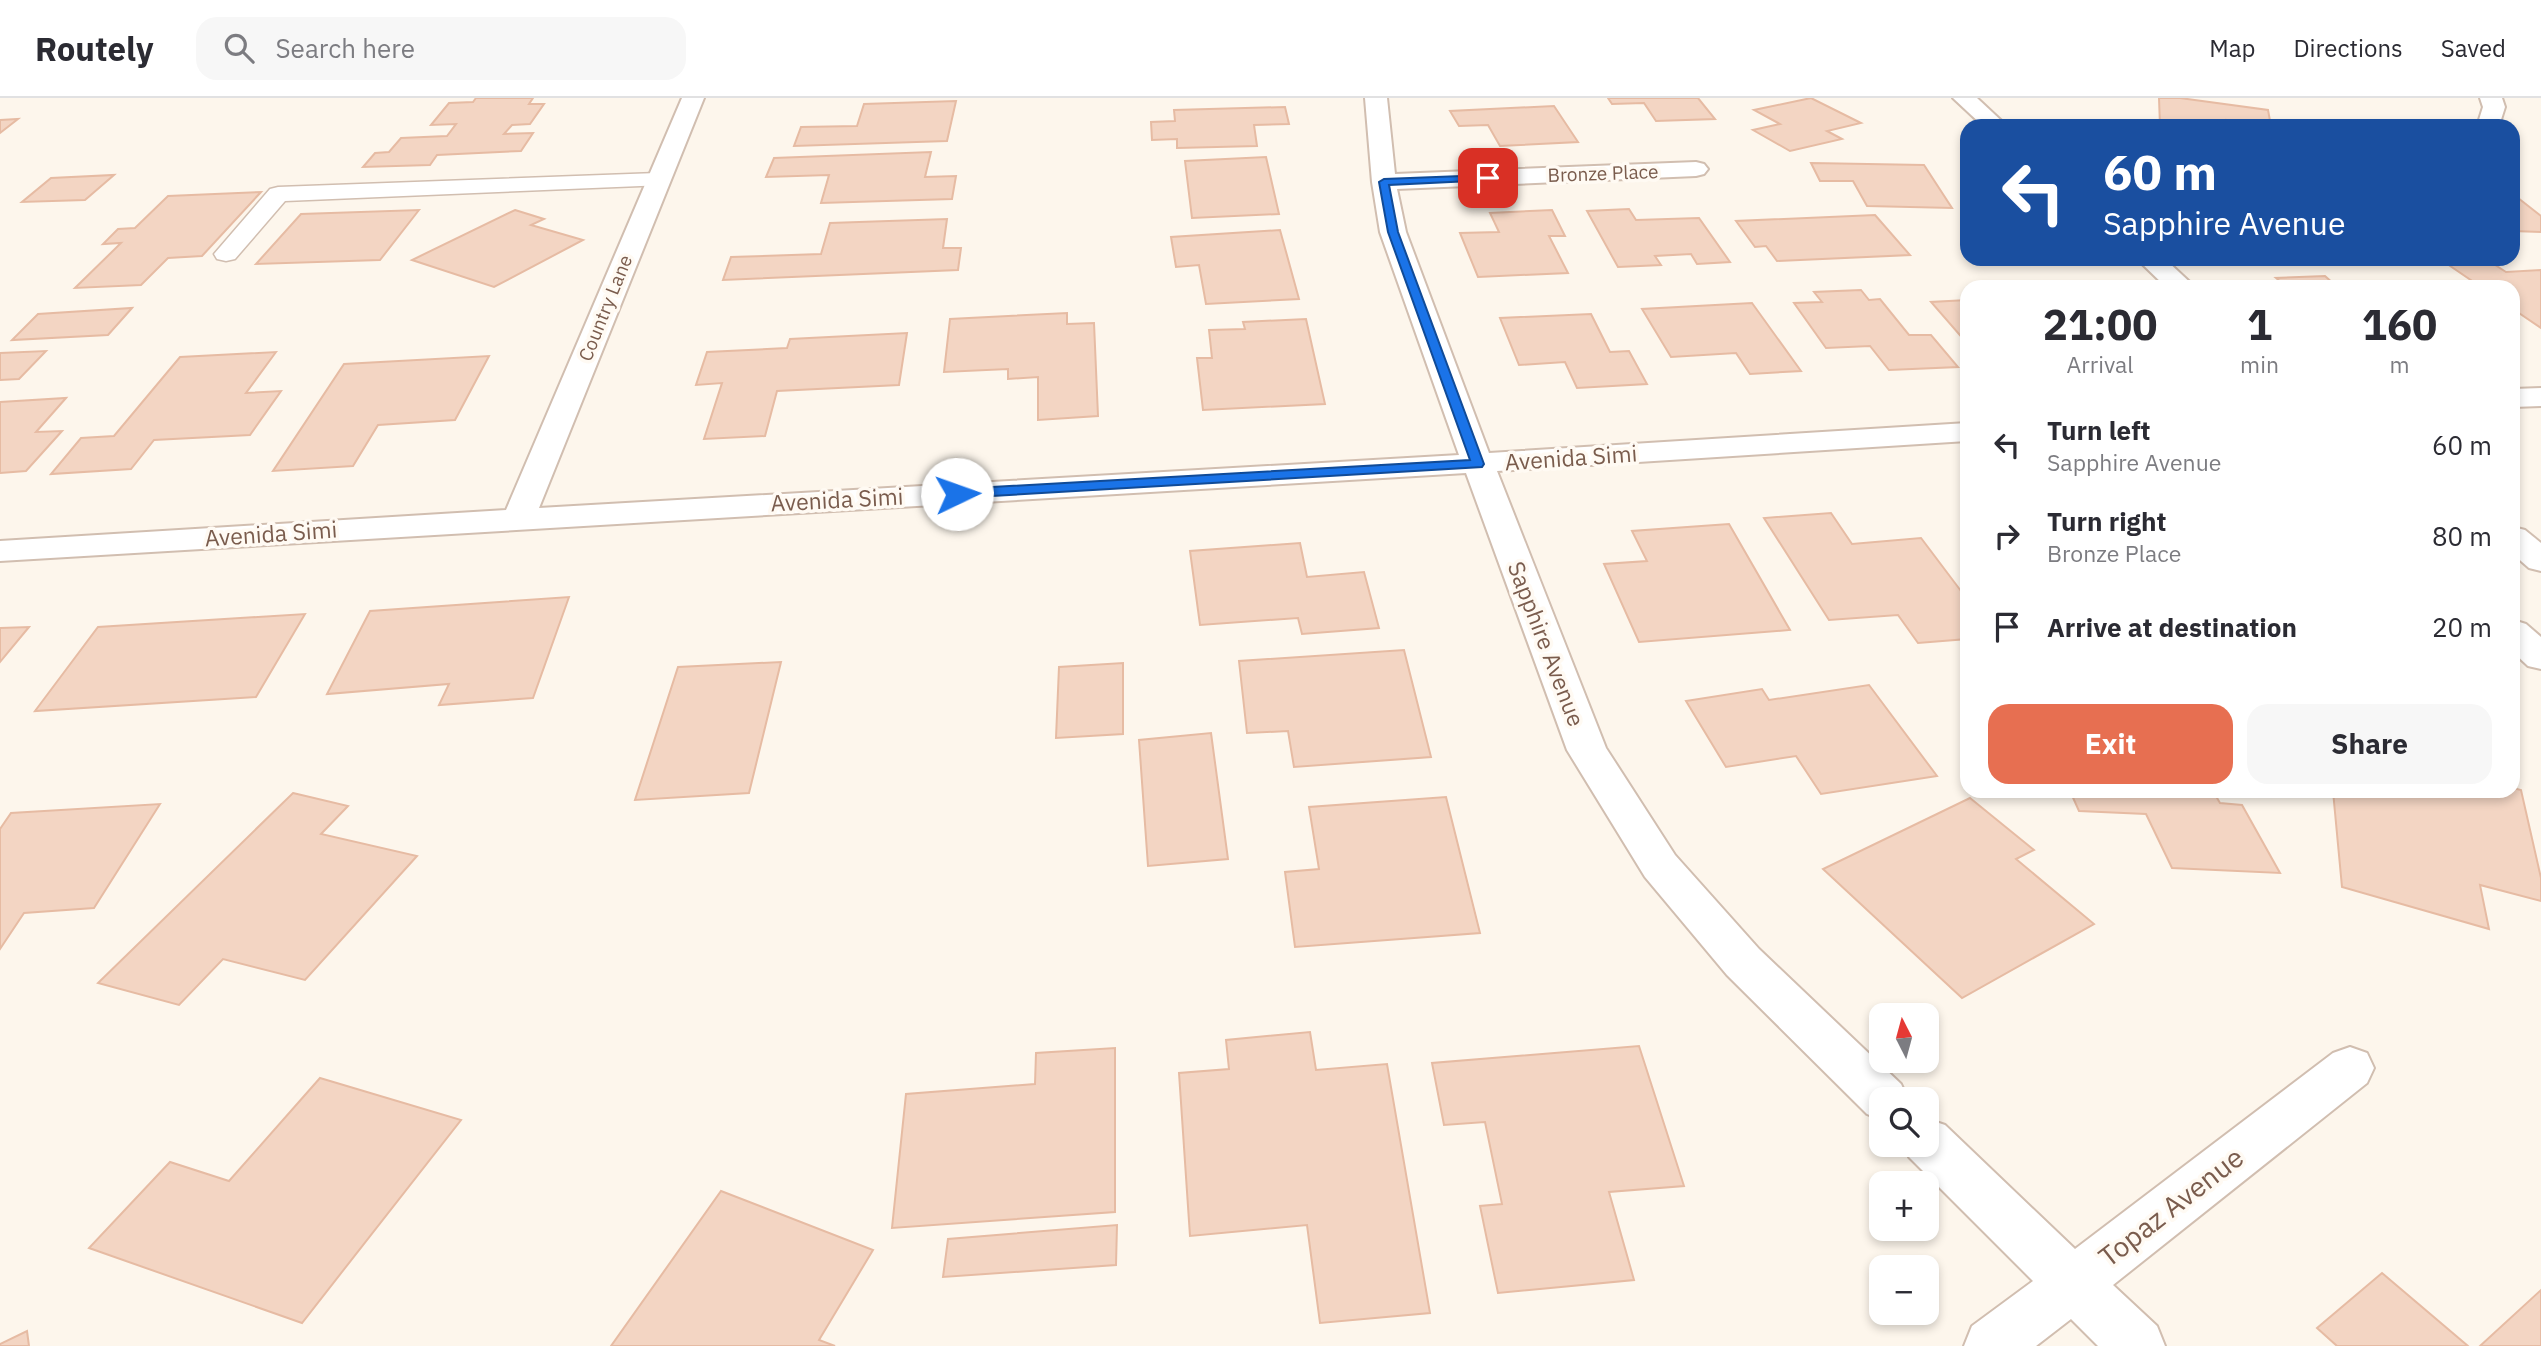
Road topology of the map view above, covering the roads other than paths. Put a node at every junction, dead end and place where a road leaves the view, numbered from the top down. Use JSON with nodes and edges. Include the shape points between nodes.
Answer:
{"nodes":[{"id":1,"x":693,"y":98,"type":"edge"},
{"id":2,"x":1376,"y":98,"type":"edge"},
{"id":3,"x":1964,"y":98,"type":"edge"},
{"id":4,"x":2491,"y":98,"type":"edge"},
{"id":5,"x":1988,"y":119,"type":"edge"},
{"id":6,"x":2490,"y":119,"type":"edge"},
{"id":7,"x":1696,"y":169,"type":"dead end"},
{"id":8,"x":657,"y":180,"type":"junction"},
{"id":9,"x":1384,"y":182,"type":"junction"},
{"id":10,"x":226,"y":254,"type":"dead end"},
{"id":11,"x":2158,"y":266,"type":"edge"},
{"id":12,"x":2174,"y":280,"type":"edge"},
{"id":13,"x":2541,"y":397,"type":"edge"},
{"id":14,"x":2520,"y":398,"type":"edge"},
{"id":15,"x":1960,"y":432,"type":"edge"},
{"id":16,"x":1478,"y":464,"type":"junction"},
{"id":17,"x":519,"y":518,"type":"junction"},
{"id":18,"x":2520,"y":543,"type":"edge"},
{"id":19,"x":0,"y":551,"type":"edge"},
{"id":20,"x":2541,"y":561,"type":"edge"},
{"id":21,"x":2520,"y":638,"type":"edge"},
{"id":22,"x":2541,"y":657,"type":"edge"},
{"id":23,"x":2350,"y":1068,"type":"dead end"},
{"id":24,"x":1872,"y":1087,"type":"edge"},
{"id":25,"x":1939,"y":1153,"type":"edge"},
{"id":26,"x":2073,"y":1283,"type":"junction"},
{"id":27,"x":1992,"y":1346,"type":"edge"},
{"id":28,"x":2137,"y":1346,"type":"edge"}],
"edges":[{"from":1,"to":8,"type":"street","name":"Country Lane"},
{"from":2,"to":9,"type":"street","name":"Sapphire Avenue"},
{"from":3,"to":5,"type":"street"},
{"from":4,"to":6,"type":"street"},
{"from":7,"to":9,"type":"street","name":"Bronze Place"},
{"from":8,"to":10,"type":"lane","via":[[278,194]]},
{"from":8,"to":17,"type":"street","name":"Country Lane"},
{"from":9,"to":16,"type":"street","name":"Sapphire Avenue","via":[[1393,232]]},
{"from":11,"to":12,"type":"street"},
{"from":13,"to":14,"type":"street"},
{"from":15,"to":16,"type":"street","name":"Avenida Simi"},
{"from":16,"to":17,"type":"street","name":"Avenida Simi"},
{"from":16,"to":24,"type":"street","name":"Sapphire Avenue","via":[[1587,750],[1660,866],[1743,962]]},
{"from":17,"to":19,"type":"street","name":"Avenida Simi"},
{"from":18,"to":20,"type":"street"},
{"from":21,"to":22,"type":"street"},
{"from":23,"to":26,"type":"street","name":"Topaz Avenue"},
{"from":25,"to":26,"type":"street"},
{"from":26,"to":27,"type":"street","name":"Topaz Avenue"},
{"from":26,"to":28,"type":"street"}]}
